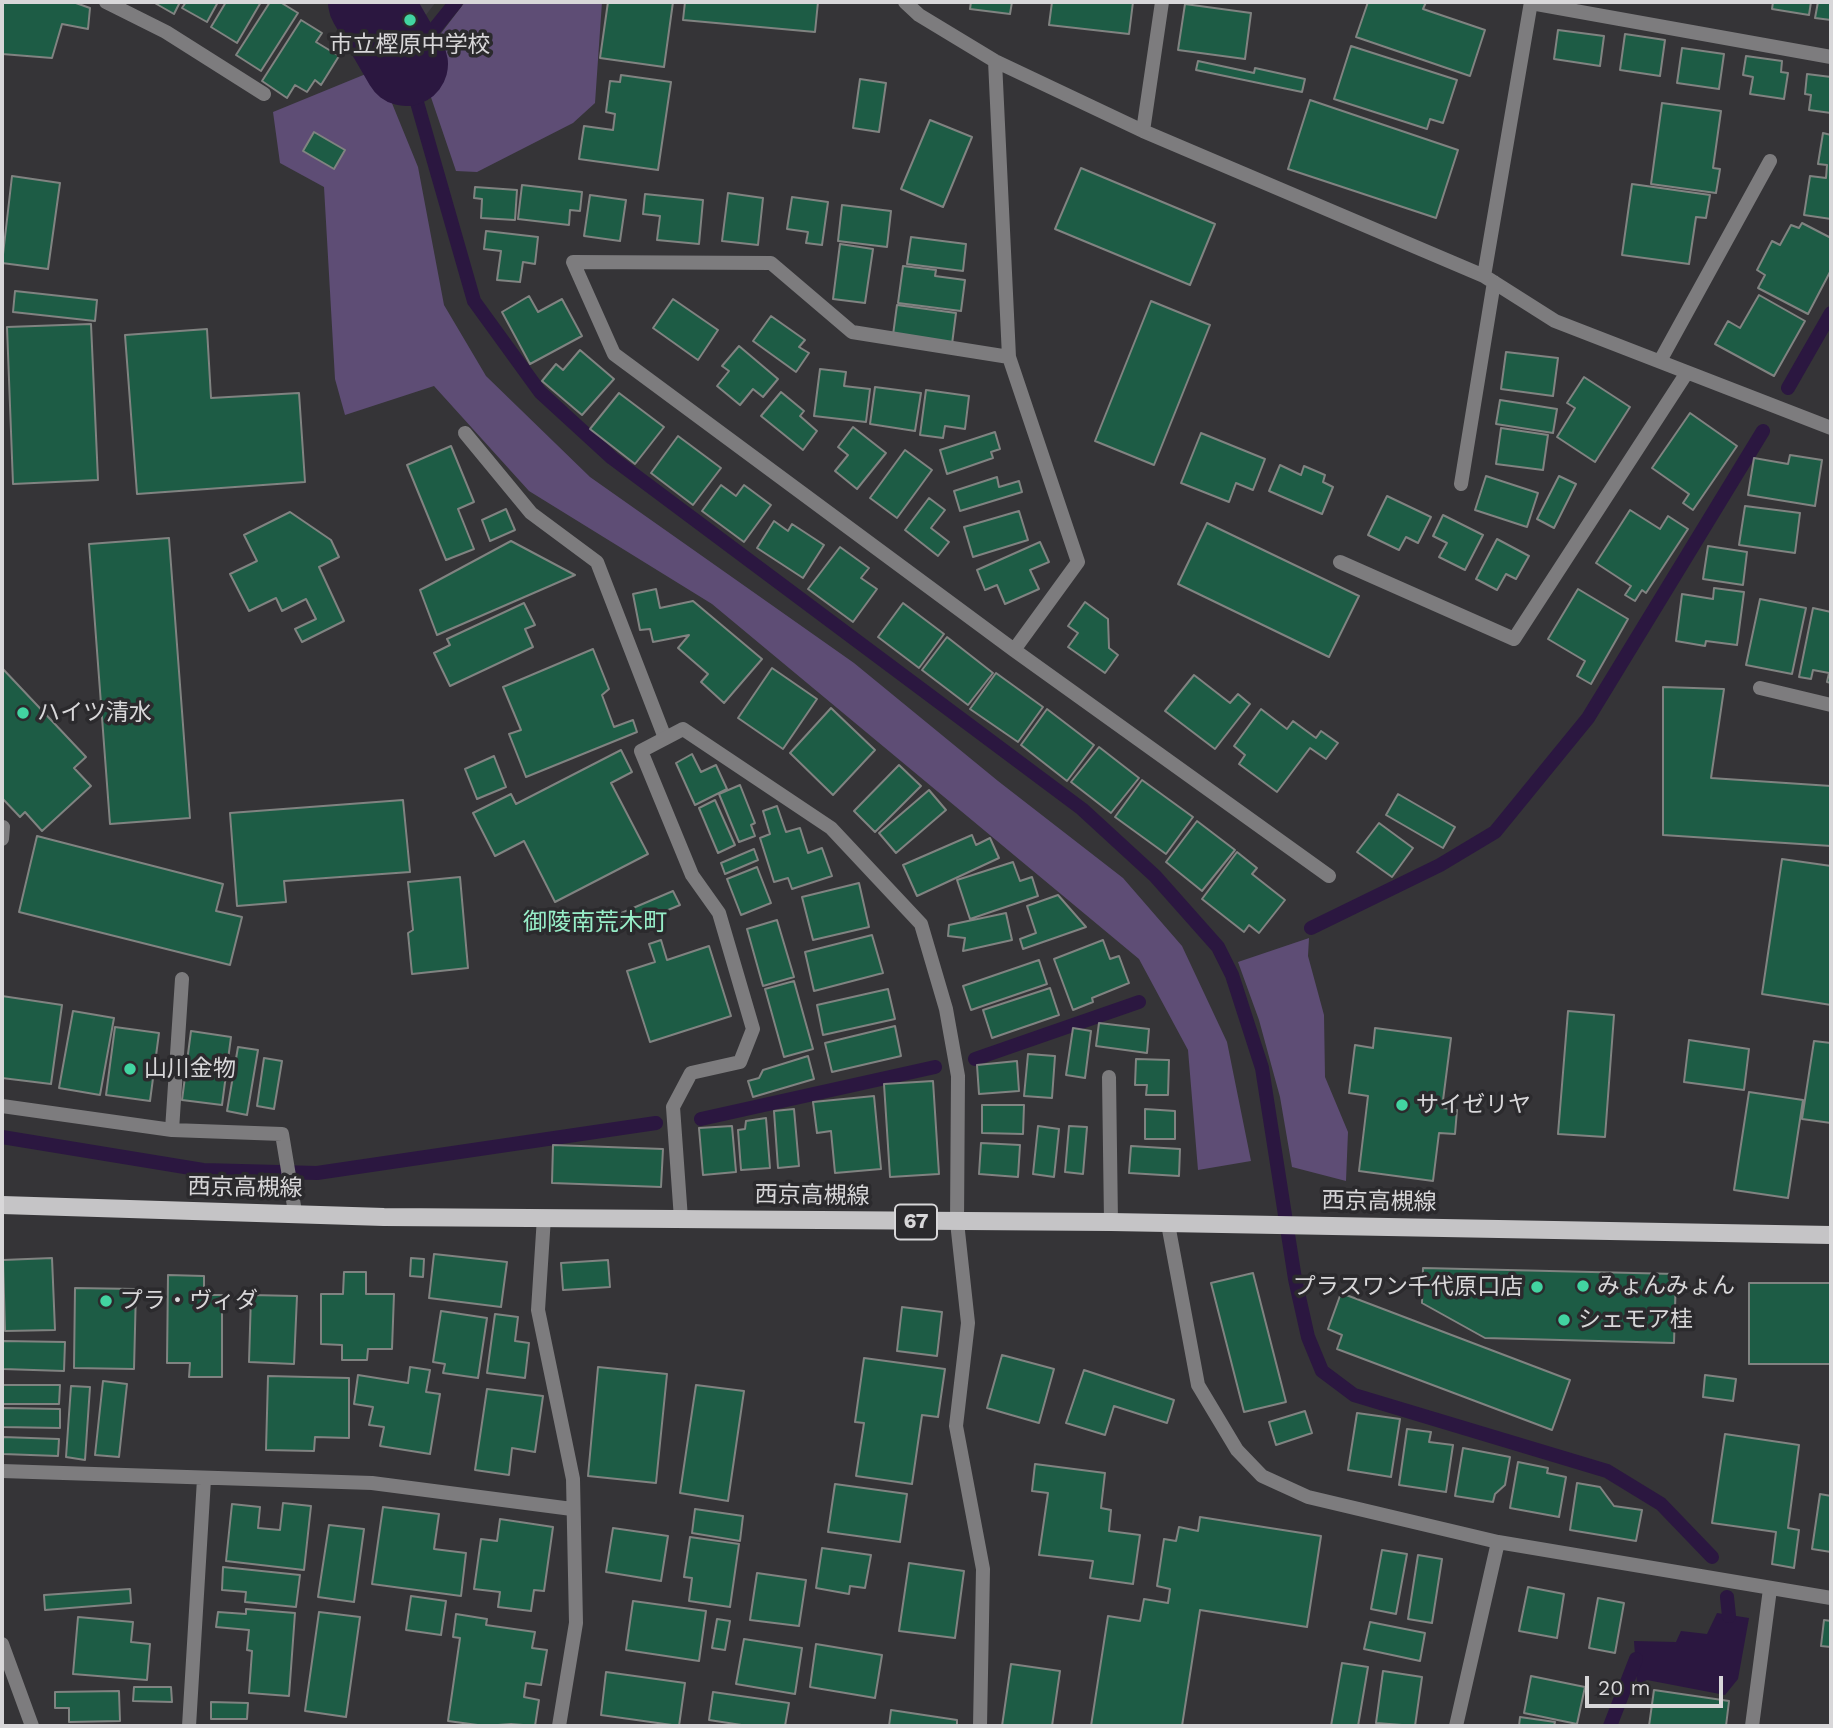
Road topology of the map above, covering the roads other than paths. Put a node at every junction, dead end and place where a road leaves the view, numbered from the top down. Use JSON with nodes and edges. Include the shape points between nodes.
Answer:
{"nodes":[{"id":1,"x":106,"y":2,"type":"edge"},
{"id":2,"x":905,"y":2,"type":"edge"},
{"id":3,"x":1162,"y":2,"type":"edge"},
{"id":4,"x":1531,"y":3,"type":"edge"},
{"id":5,"x":1831,"y":57,"type":"edge"},
{"id":6,"x":995,"y":61,"type":"junction"},
{"id":7,"x":264,"y":94,"type":"dead end"},
{"id":8,"x":1143,"y":131,"type":"junction"},
{"id":9,"x":1770,"y":161,"type":"dead end"},
{"id":10,"x":1489,"y":279,"type":"junction"},
{"id":11,"x":1009,"y":357,"type":"junction"},
{"id":12,"x":1660,"y":361,"type":"junction"},
{"id":13,"x":1686,"y":374,"type":"junction"},
{"id":14,"x":1831,"y":428,"type":"edge"},
{"id":15,"x":465,"y":433,"type":"dead end"},
{"id":16,"x":1461,"y":484,"type":"dead end"},
{"id":17,"x":1340,"y":562,"type":"dead end"},
{"id":18,"x":1014,"y":650,"type":"junction"},
{"id":19,"x":1760,"y":688,"type":"dead end"},
{"id":20,"x":1831,"y":705,"type":"edge"},
{"id":21,"x":665,"y":738,"type":"junction"},
{"id":22,"x":1329,"y":876,"type":"dead end"},
{"id":23,"x":182,"y":979,"type":"dead end"},
{"id":24,"x":1109,"y":1077,"type":"dead end"},
{"id":25,"x":2,"y":1106,"type":"edge"},
{"id":26,"x":172,"y":1130,"type":"junction"},
{"id":27,"x":2,"y":1205,"type":"edge"},
{"id":28,"x":295,"y":1212,"type":"junction"},
{"id":29,"x":544,"y":1217,"type":"junction"},
{"id":30,"x":681,"y":1219,"type":"junction"},
{"id":31,"x":957,"y":1222,"type":"junction"},
{"id":32,"x":1111,"y":1222,"type":"junction"},
{"id":33,"x":1168,"y":1224,"type":"junction"},
{"id":34,"x":1831,"y":1235,"type":"edge"},
{"id":35,"x":2,"y":1471,"type":"edge"},
{"id":36,"x":204,"y":1479,"type":"junction"},
{"id":37,"x":572,"y":1509,"type":"junction"},
{"id":38,"x":1499,"y":1542,"type":"junction"},
{"id":39,"x":1770,"y":1589,"type":"junction"},
{"id":40,"x":1831,"y":1598,"type":"edge"},
{"id":41,"x":2,"y":1644,"type":"edge"},
{"id":42,"x":32,"y":1726,"type":"edge"},
{"id":43,"x":189,"y":1726,"type":"edge"},
{"id":44,"x":559,"y":1726,"type":"edge"},
{"id":45,"x":980,"y":1726,"type":"edge"},
{"id":46,"x":1456,"y":1726,"type":"edge"},
{"id":47,"x":1752,"y":1726,"type":"edge"}],
"edges":[{"from":1,"to":7,"type":"street","via":[[166,32]]},
{"from":2,"to":6,"type":"street"},
{"from":3,"to":8,"type":"street"},
{"from":4,"to":5,"type":"street"},
{"from":4,"to":10,"type":"street"},
{"from":6,"to":8,"type":"street"},
{"from":6,"to":11,"type":"street"},
{"from":8,"to":10,"type":"street"},
{"from":9,"to":12,"type":"street"},
{"from":10,"to":12,"type":"street","via":[[1555,321]]},
{"from":10,"to":16,"type":"street"},
{"from":11,"to":18,"type":"street","via":[[1078,562]]},
{"from":11,"to":18,"type":"street","via":[[852,331],[771,263],[573,262],[614,354]]},
{"from":12,"to":13,"type":"street"},
{"from":13,"to":14,"type":"street"},
{"from":13,"to":17,"type":"street","via":[[1514,639]]},
{"from":15,"to":21,"type":"street","via":[[531,513],[597,562]]},
{"from":18,"to":22,"type":"street"},
{"from":19,"to":20,"type":"street"},
{"from":21,"to":30,"type":"street","via":[[641,751],[692,875],[719,913],[753,1029],[740,1062],[691,1073],[673,1107]]},
{"from":21,"to":31,"type":"street","via":[[683,729],[831,828],[921,923],[946,1009],[958,1076]]},
{"from":23,"to":26,"type":"street"},
{"from":24,"to":32,"type":"street"},
{"from":25,"to":26,"type":"street"},
{"from":26,"to":28,"type":"street","via":[[282,1134]]},
{"from":27,"to":28,"type":"main road","name":"西京高槻線","number":"67"},
{"from":28,"to":29,"type":"main road","name":"西京高槻線","number":"67"},
{"from":29,"to":30,"type":"main road","name":"西京高槻線","number":"67"},
{"from":29,"to":37,"type":"street","via":[[538,1310],[572,1479]]},
{"from":30,"to":31,"type":"main road","name":"西京高槻線","number":"67"},
{"from":31,"to":32,"type":"main road","name":"西京高槻線","number":"67"},
{"from":31,"to":45,"type":"street","via":[[968,1323],[956,1426],[983,1569]]},
{"from":32,"to":33,"type":"main road","name":"西京高槻線","number":"67"},
{"from":33,"to":34,"type":"main road","name":"西京高槻線","number":"67"},
{"from":33,"to":38,"type":"street","via":[[1198,1385],[1237,1450],[1262,1476],[1308,1497]]},
{"from":35,"to":36,"type":"street"},
{"from":36,"to":37,"type":"street","via":[[372,1483]]},
{"from":36,"to":43,"type":"street"},
{"from":37,"to":44,"type":"street","via":[[576,1623]]},
{"from":38,"to":39,"type":"street"},
{"from":38,"to":46,"type":"street"},
{"from":39,"to":40,"type":"street"},
{"from":39,"to":47,"type":"street"},
{"from":41,"to":42,"type":"street"}]}
